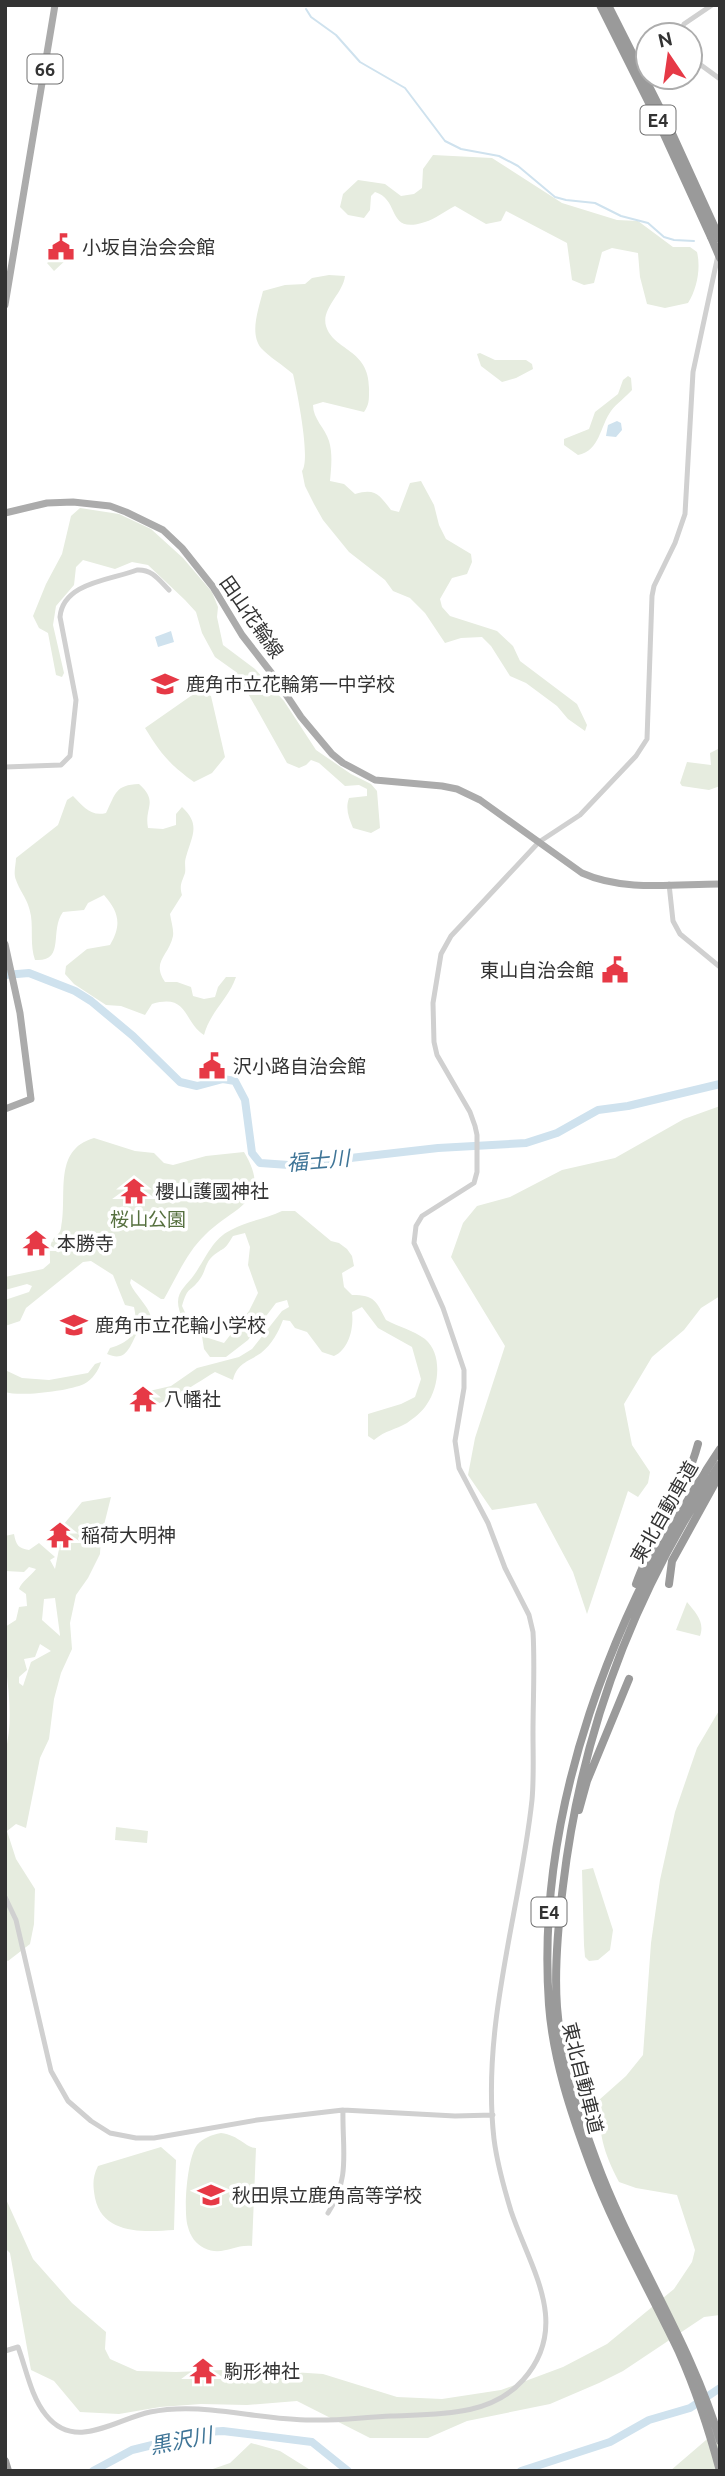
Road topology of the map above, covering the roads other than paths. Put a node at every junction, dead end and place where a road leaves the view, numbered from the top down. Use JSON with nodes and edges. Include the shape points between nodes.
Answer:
{"nodes":[{"id":1,"x":55,"y":5,"type":"edge"},
{"id":2,"x":600,"y":5,"type":"edge"},
{"id":3,"x":608,"y":5,"type":"edge"},
{"id":4,"x":712,"y":5,"type":"edge"},
{"id":5,"x":688,"y":21,"type":"edge"},
{"id":6,"x":704,"y":67,"type":"edge"},
{"id":7,"x":720,"y":79,"type":"edge"},
{"id":8,"x":715,"y":234,"type":"edge"},
{"id":9,"x":720,"y":246,"type":"edge"},
{"id":10,"x":720,"y":258,"type":"edge"},
{"id":11,"x":5,"y":305,"type":"edge"},
{"id":12,"x":5,"y":513,"type":"edge"},
{"id":13,"x":169,"y":590,"type":"dead end"},
{"id":14,"x":5,"y":767,"type":"edge"},
{"id":15,"x":539,"y":842,"type":"junction"},
{"id":16,"x":669,"y":884,"type":"junction"},
{"id":17,"x":720,"y":884,"type":"edge"},
{"id":18,"x":5,"y":944,"type":"edge"},
{"id":19,"x":720,"y":967,"type":"edge"},
{"id":20,"x":5,"y":1109,"type":"edge"},
{"id":21,"x":698,"y":1444,"type":"dead end"},
{"id":22,"x":720,"y":1449,"type":"edge"},
{"id":23,"x":720,"y":1464,"type":"edge"},
{"id":24,"x":720,"y":1474,"type":"edge"},
{"id":25,"x":669,"y":1584,"type":"dead end"},
{"id":26,"x":612,"y":1653,"type":"junction"},
{"id":27,"x":629,"y":1679,"type":"dead end"},
{"id":28,"x":565,"y":1862,"type":"junction"},
{"id":29,"x":5,"y":1897,"type":"edge"},
{"id":30,"x":343,"y":2109,"type":"junction"},
{"id":31,"x":493,"y":2115,"type":"junction"},
{"id":32,"x":328,"y":2213,"type":"dead end"},
{"id":33,"x":5,"y":2350,"type":"edge"},
{"id":34,"x":694,"y":2380,"type":"junction"},
{"id":35,"x":704,"y":2406,"type":"junction"},
{"id":36,"x":720,"y":2441,"type":"edge"},
{"id":37,"x":5,"y":2461,"type":"edge"},
{"id":38,"x":8,"y":2471,"type":"edge"},
{"id":39,"x":720,"y":2471,"type":"edge"}],
"edges":[{"from":1,"to":11,"type":"main road","number":"66"},
{"from":2,"to":8,"type":"highway","number":"E4"},
{"from":3,"to":8,"type":"highway","number":"E4"},
{"from":4,"to":5,"type":"street"},
{"from":6,"to":7,"type":"street"},
{"from":8,"to":10,"type":"highway","number":"E4","bridge":true},
{"from":9,"to":15,"type":"street","via":[[693,372],[683,525],[652,596],[647,740],[580,815]]},
{"from":12,"to":15,"type":"main road","name":"田山花輪線","via":[[73,502],[110,506],[163,530],[213,587],[300,717],[332,754],[375,780],[457,789]]},
{"from":13,"to":14,"type":"street","via":[[145,569],[84,587],[68,598],[60,617],[76,700],[70,757],[61,765]]},
{"from":15,"to":16,"type":"main road","name":"田山花輪線","via":[[598,880]]},
{"from":15,"to":31,"type":"street","via":[[451,936],[441,954],[433,1003],[437,1055],[470,1112],[477,1135],[477,1172],[474,1183],[422,1216],[414,1233],[464,1370],[454,1441],[459,1468],[488,1523],[533,1632],[532,1797],[495,2037]]},
{"from":16,"to":17,"type":"main road","name":"田山花輪線"},
{"from":16,"to":19,"type":"street","via":[[673,920],[680,934]]},
{"from":18,"to":20,"type":"main road","via":[[32,1099]]},
{"from":21,"to":26,"type":"highway","via":[[692,1467],[640,1573]]},
{"from":22,"to":26,"type":"highway","name":"東北自動車道","number":"E4","via":[[657,1552]]},
{"from":23,"to":28,"type":"highway","name":"東北自動車道","number":"E4","via":[[668,1546],[619,1655],[582,1775]]},
{"from":24,"to":25,"type":"highway","via":[[672,1561]]},
{"from":26,"to":34,"type":"highway","name":"東北自動車道","number":"E4","via":[[573,1775],[554,1862],[547,1937],[549,2006],[560,2070],[589,2163],[617,2230]]},
{"from":27,"to":28,"type":"highway","via":[[587,1781]]},
{"from":28,"to":34,"type":"highway","name":"東北自動車道","number":"E4","via":[[556,1982],[568,2069],[609,2193]]},
{"from":29,"to":30,"type":"street","via":[[16,1920],[51,2071],[68,2101],[110,2133],[154,2138]]},
{"from":30,"to":31,"type":"street"},
{"from":30,"to":32,"type":"street","via":[[345,2172]]},
{"from":31,"to":33,"type":"street","via":[[503,2179],[542,2292],[547,2322],[533,2366],[492,2403],[433,2416],[311,2420],[174,2409],[89,2432],[71,2432],[56,2426],[38,2403],[18,2347]]},
{"from":34,"to":35,"type":"highway","name":"東北自動車道","number":"E4"},
{"from":35,"to":36,"type":"highway","name":"東北自動車道","number":"E4"},
{"from":35,"to":39,"type":"highway","name":"東北自動車道","number":"E4"},
{"from":37,"to":38,"type":"highway"}]}
